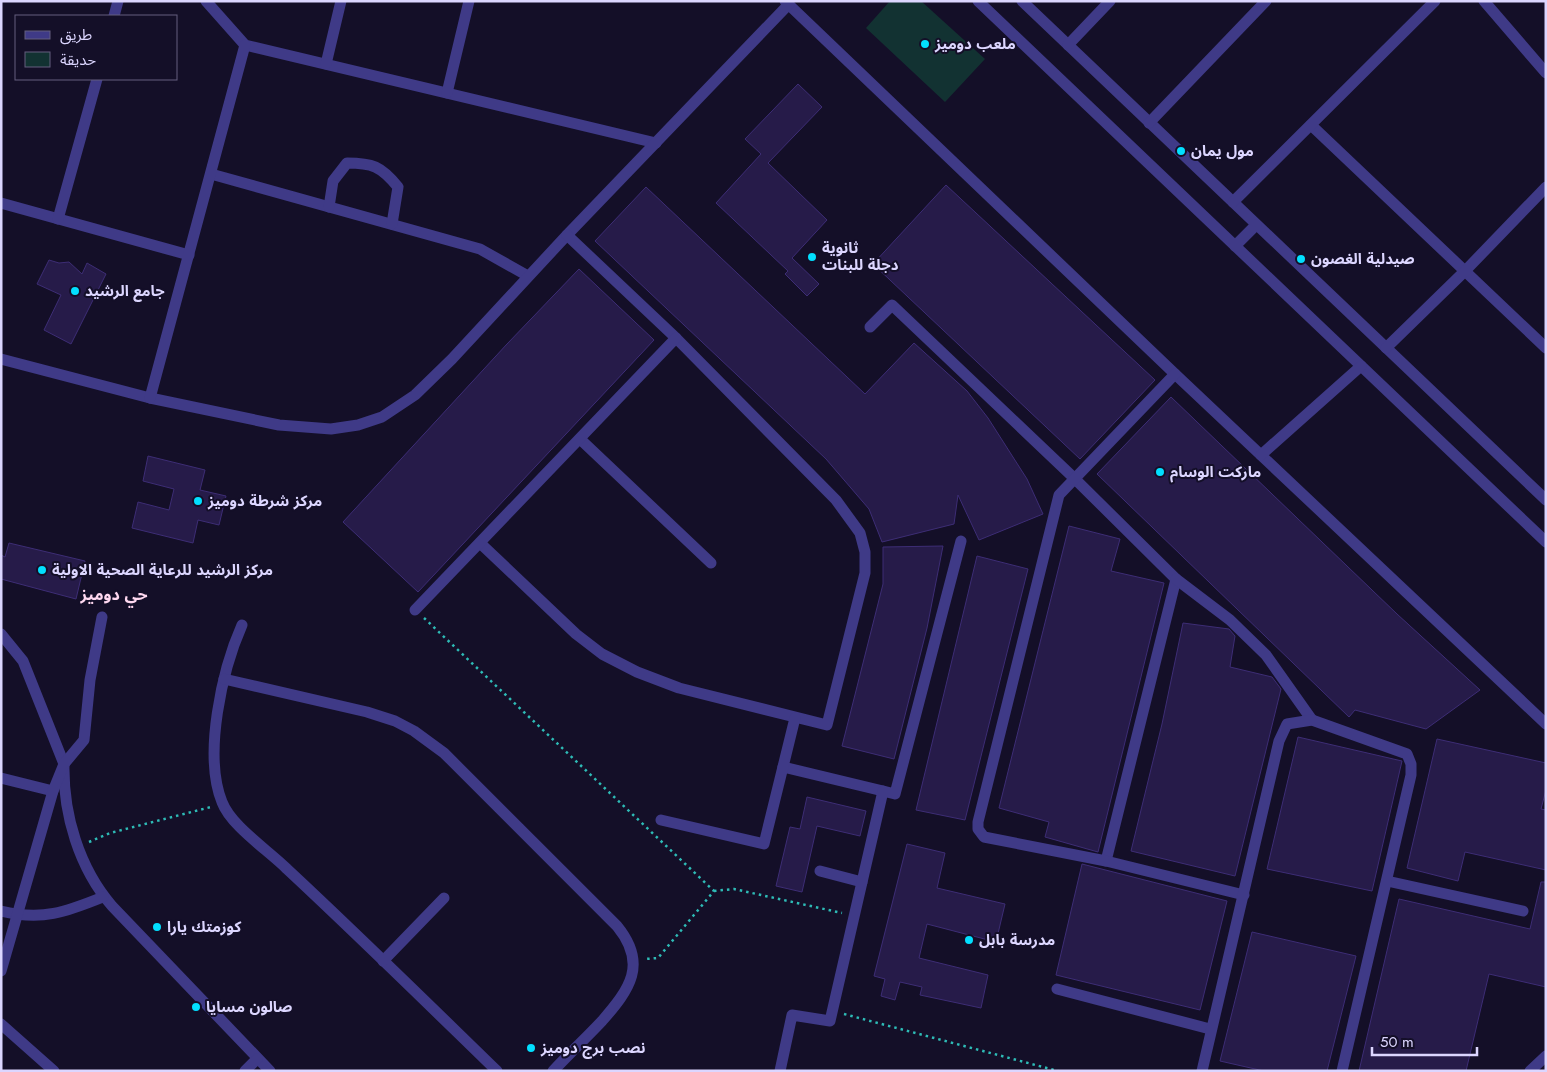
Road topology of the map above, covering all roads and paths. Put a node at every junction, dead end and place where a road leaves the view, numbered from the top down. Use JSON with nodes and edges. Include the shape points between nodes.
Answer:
{"nodes":[{"id":1,"x":118,"y":1,"type":"edge"},
{"id":2,"x":206,"y":1,"type":"edge"},
{"id":3,"x":341,"y":1,"type":"edge"},
{"id":4,"x":469,"y":1,"type":"edge"},
{"id":5,"x":978,"y":1,"type":"edge"},
{"id":6,"x":1022,"y":1,"type":"edge"},
{"id":7,"x":1110,"y":1,"type":"edge"},
{"id":8,"x":1266,"y":1,"type":"edge"},
{"id":9,"x":1435,"y":1,"type":"edge"},
{"id":10,"x":1484,"y":1,"type":"edge"},
{"id":11,"x":787,"y":3,"type":"edge"},
{"id":12,"x":114,"y":15,"type":"edge"},
{"id":13,"x":245,"y":45,"type":"junction"},
{"id":14,"x":1068,"y":45,"type":"junction"},
{"id":15,"x":326,"y":64,"type":"junction"},
{"id":16,"x":1546,"y":73,"type":"edge"},
{"id":17,"x":97,"y":80,"type":"edge"},
{"id":18,"x":447,"y":93,"type":"junction"},
{"id":19,"x":1150,"y":123,"type":"junction"},
{"id":20,"x":1311,"y":124,"type":"junction"},
{"id":21,"x":656,"y":143,"type":"junction"},
{"id":22,"x":211,"y":174,"type":"junction"},
{"id":23,"x":1543,"y":195,"type":"edge"},
{"id":24,"x":1,"y":202,"type":"edge"},
{"id":25,"x":1233,"y":202,"type":"junction"},
{"id":26,"x":329,"y":207,"type":"junction"},
{"id":27,"x":58,"y":219,"type":"junction"},
{"id":28,"x":392,"y":224,"type":"junction"},
{"id":29,"x":1256,"y":225,"type":"junction"},
{"id":30,"x":567,"y":235,"type":"junction"},
{"id":31,"x":1235,"y":246,"type":"junction"},
{"id":32,"x":189,"y":255,"type":"junction"},
{"id":33,"x":1466,"y":270,"type":"junction"},
{"id":34,"x":528,"y":276,"type":"junction"},
{"id":35,"x":870,"y":327,"type":"dead end"},
{"id":36,"x":676,"y":338,"type":"junction"},
{"id":37,"x":1386,"y":348,"type":"junction"},
{"id":38,"x":1546,"y":348,"type":"edge"},
{"id":39,"x":1,"y":359,"type":"edge"},
{"id":40,"x":1361,"y":366,"type":"junction"},
{"id":41,"x":1175,"y":374,"type":"junction"},
{"id":42,"x":150,"y":398,"type":"junction"},
{"id":43,"x":580,"y":438,"type":"junction"},
{"id":44,"x":1261,"y":455,"type":"junction"},
{"id":45,"x":1074,"y":478,"type":"junction"},
{"id":46,"x":1546,"y":500,"type":"edge"},
{"id":47,"x":960,"y":541,"type":"dead end"},
{"id":48,"x":1546,"y":542,"type":"edge"},
{"id":49,"x":480,"y":543,"type":"junction"},
{"id":50,"x":711,"y":563,"type":"dead end"},
{"id":51,"x":1176,"y":579,"type":"junction"},
{"id":52,"x":416,"y":610,"type":"joint"},
{"id":53,"x":102,"y":616,"type":"dead end"},
{"id":54,"x":242,"y":625,"type":"dead end"},
{"id":55,"x":1,"y":634,"type":"edge"},
{"id":56,"x":224,"y":679,"type":"junction"},
{"id":57,"x":795,"y":718,"type":"junction"},
{"id":58,"x":1312,"y":720,"type":"junction"},
{"id":59,"x":1546,"y":724,"type":"edge"},
{"id":60,"x":64,"y":764,"type":"junction"},
{"id":61,"x":783,"y":767,"type":"junction"},
{"id":62,"x":1,"y":778,"type":"edge"},
{"id":63,"x":53,"y":791,"type":"junction"},
{"id":64,"x":884,"y":791,"type":"junction"},
{"id":65,"x":222,"y":804,"type":"junction"},
{"id":66,"x":661,"y":820,"type":"dead end"},
{"id":67,"x":78,"y":847,"type":"junction"},
{"id":68,"x":1106,"y":861,"type":"junction"},
{"id":69,"x":820,"y":871,"type":"dead end"},
{"id":70,"x":1387,"y":881,"type":"junction"},
{"id":71,"x":862,"y":882,"type":"junction"},
{"id":72,"x":714,"y":891,"type":"junction"},
{"id":73,"x":1244,"y":895,"type":"junction"},
{"id":74,"x":103,"y":896,"type":"junction"},
{"id":75,"x":444,"y":898,"type":"dead end"},
{"id":76,"x":1,"y":911,"type":"edge"},
{"id":77,"x":1523,"y":911,"type":"dead end"},
{"id":78,"x":18,"y":915,"type":"junction"},
{"id":79,"x":854,"y":916,"type":"junction"},
{"id":80,"x":633,"y":959,"type":"junction"},
{"id":81,"x":383,"y":961,"type":"junction"},
{"id":82,"x":1,"y":971,"type":"edge"},
{"id":83,"x":1057,"y":989,"type":"dead end"},
{"id":84,"x":833,"y":1011,"type":"junction"},
{"id":85,"x":1,"y":1024,"type":"edge"},
{"id":86,"x":1210,"y":1029,"type":"junction"},
{"id":87,"x":1546,"y":1056,"type":"edge"},
{"id":88,"x":256,"y":1058,"type":"junction"},
{"id":89,"x":54,"y":1071,"type":"edge"},
{"id":90,"x":245,"y":1071,"type":"edge"},
{"id":91,"x":270,"y":1071,"type":"edge"},
{"id":92,"x":497,"y":1071,"type":"edge"},
{"id":93,"x":552,"y":1071,"type":"edge"},
{"id":94,"x":780,"y":1071,"type":"edge"},
{"id":95,"x":1058,"y":1071,"type":"edge"},
{"id":96,"x":1202,"y":1071,"type":"edge"},
{"id":97,"x":1342,"y":1071,"type":"edge"},
{"id":98,"x":1530,"y":1071,"type":"edge"}],
"edges":[{"from":1,"to":12,"type":"street"},
{"from":2,"to":13,"type":"street"},
{"from":3,"to":15,"type":"street"},
{"from":4,"to":18,"type":"street"},
{"from":5,"to":31,"type":"street"},
{"from":6,"to":14,"type":"street"},
{"from":7,"to":14,"type":"street"},
{"from":8,"to":19,"type":"street"},
{"from":9,"to":20,"type":"street"},
{"from":10,"to":16,"type":"street"},
{"from":11,"to":21,"type":"street"},
{"from":11,"to":41,"type":"street"},
{"from":13,"to":15,"type":"street"},
{"from":13,"to":22,"type":"street"},
{"from":14,"to":19,"type":"street"},
{"from":15,"to":18,"type":"street"},
{"from":17,"to":27,"type":"street"},
{"from":18,"to":21,"type":"street"},
{"from":19,"to":25,"type":"street"},
{"from":20,"to":25,"type":"street"},
{"from":20,"to":33,"type":"street"},
{"from":21,"to":30,"type":"street"},
{"from":22,"to":26,"type":"street"},
{"from":22,"to":32,"type":"street"},
{"from":23,"to":33,"type":"street"},
{"from":24,"to":27,"type":"street"},
{"from":25,"to":29,"type":"street"},
{"from":26,"to":28,"type":"street"},
{"from":26,"to":28,"type":"street","via":[[332,181],[347,163],[368,163],[387,173],[398,187]]},
{"from":27,"to":32,"type":"street"},
{"from":28,"to":34,"type":"street","via":[[480,249]]},
{"from":29,"to":31,"type":"street"},
{"from":29,"to":37,"type":"street"},
{"from":30,"to":34,"type":"street"},
{"from":30,"to":36,"type":"street"},
{"from":31,"to":40,"type":"street"},
{"from":32,"to":42,"type":"street"},
{"from":33,"to":37,"type":"street"},
{"from":33,"to":38,"type":"street"},
{"from":34,"to":42,"type":"street","via":[[427,385],[402,405],[372,421],[332,430],[299,428]]},
{"from":35,"to":45,"type":"street","via":[[892,305]]},
{"from":36,"to":43,"type":"street"},
{"from":36,"to":57,"type":"street","via":[[836,500],[860,533],[865,552],[865,573],[827,725]]},
{"from":37,"to":46,"type":"street"},
{"from":39,"to":42,"type":"street"},
{"from":40,"to":44,"type":"street"},
{"from":40,"to":48,"type":"street"},
{"from":41,"to":44,"type":"street"},
{"from":41,"to":45,"type":"street"},
{"from":43,"to":49,"type":"street"},
{"from":43,"to":50,"type":"street"},
{"from":44,"to":59,"type":"street"},
{"from":45,"to":51,"type":"street"},
{"from":45,"to":68,"type":"street","via":[[1059,496],[978,829],[984,837]]},
{"from":47,"to":64,"type":"street","via":[[895,794]]},
{"from":49,"to":52,"type":"street"},
{"from":49,"to":57,"type":"street","via":[[576,634],[602,654],[679,688]]},
{"from":51,"to":58,"type":"street","via":[[1230,620],[1266,655]]},
{"from":51,"to":68,"type":"street"},
{"from":52,"to":72,"type":"path"},
{"from":53,"to":60,"type":"street","via":[[90,680],[84,740]]},
{"from":54,"to":56,"type":"street"},
{"from":55,"to":60,"type":"street","via":[[23,661]]},
{"from":56,"to":65,"type":"street","via":[[214,740],[216,783]]},
{"from":56,"to":80,"type":"street","via":[[367,712],[414,731],[444,753],[617,926],[629,942]]},
{"from":57,"to":61,"type":"street"},
{"from":58,"to":70,"type":"street","via":[[1407,754],[1411,775]]},
{"from":58,"to":73,"type":"street","via":[[1287,724],[1279,742]]},
{"from":60,"to":63,"type":"street"},
{"from":60,"to":67,"type":"street","via":[[67,803]]},
{"from":61,"to":64,"type":"street"},
{"from":61,"to":66,"type":"street","via":[[764,844]]},
{"from":62,"to":63,"type":"street"},
{"from":63,"to":78,"type":"street"},
{"from":64,"to":71,"type":"street"},
{"from":65,"to":67,"type":"path","via":[[110,833]]},
{"from":65,"to":81,"type":"street","via":[[236,822]]},
{"from":67,"to":74,"type":"street"},
{"from":68,"to":73,"type":"street"},
{"from":69,"to":71,"type":"street"},
{"from":70,"to":77,"type":"street"},
{"from":70,"to":97,"type":"street"},
{"from":71,"to":79,"type":"street"},
{"from":72,"to":79,"type":"path","via":[[734,889]]},
{"from":72,"to":80,"type":"path","via":[[658,958]]},
{"from":73,"to":86,"type":"street"},
{"from":74,"to":78,"type":"street","via":[[57,914]]},
{"from":74,"to":88,"type":"street"},
{"from":75,"to":81,"type":"street"},
{"from":76,"to":78,"type":"street"},
{"from":78,"to":82,"type":"street"},
{"from":79,"to":84,"type":"street"},
{"from":80,"to":93,"type":"street","via":[[632,976],[624,995]]},
{"from":81,"to":92,"type":"street"},
{"from":83,"to":86,"type":"street"},
{"from":84,"to":94,"type":"street","via":[[830,1021],[792,1015]]},
{"from":84,"to":95,"type":"path"},
{"from":85,"to":89,"type":"street"},
{"from":86,"to":96,"type":"street"},
{"from":87,"to":98,"type":"street"},
{"from":88,"to":90,"type":"street"},
{"from":88,"to":91,"type":"street"}]}
